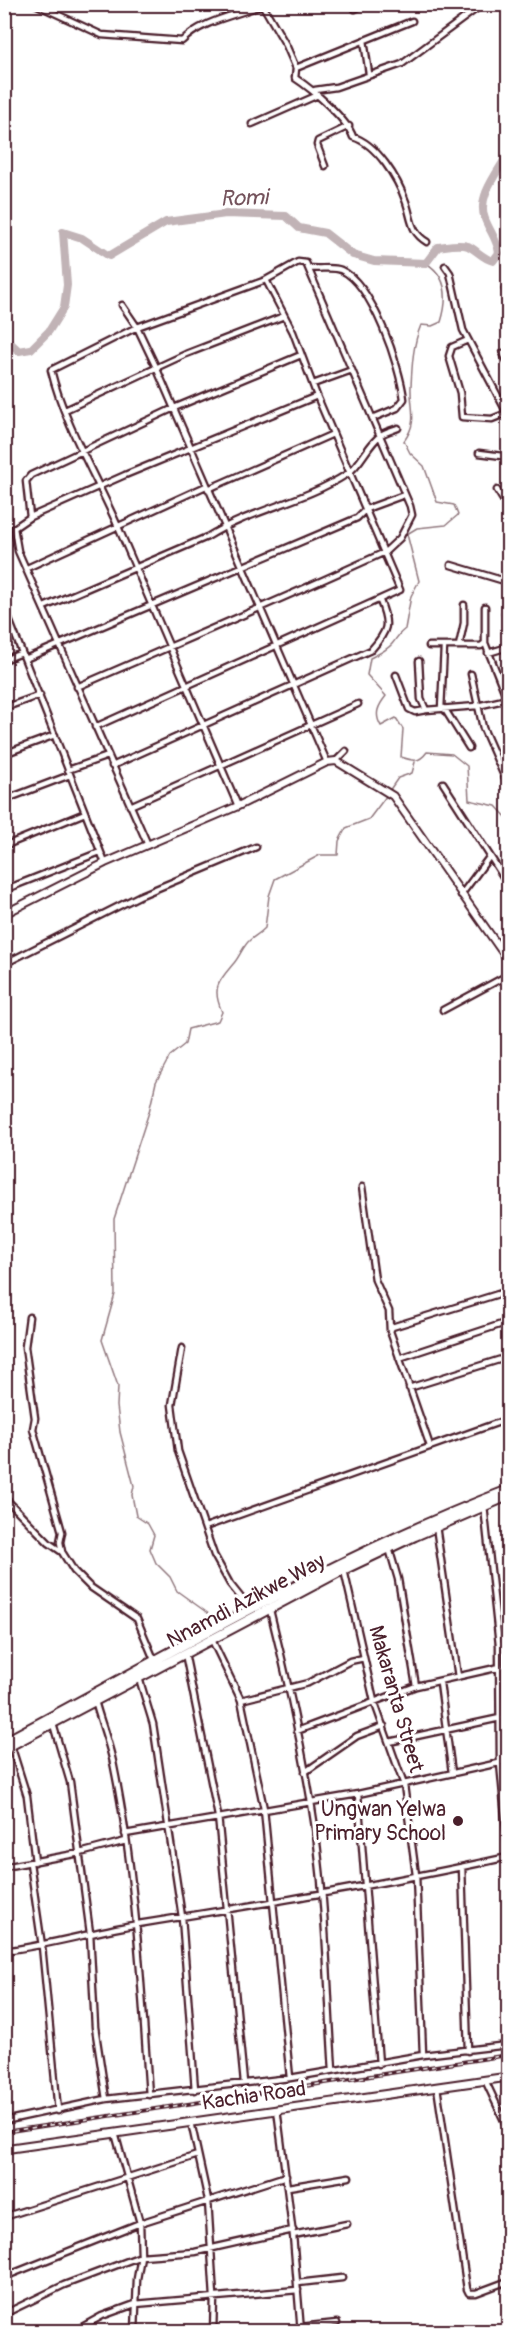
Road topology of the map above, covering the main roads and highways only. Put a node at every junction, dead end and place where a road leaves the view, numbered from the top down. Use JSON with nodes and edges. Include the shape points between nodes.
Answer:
{"nodes":[{"id":1,"x":508,"y":1490,"type":"edge"},
{"id":2,"x":508,"y":1496,"type":"edge"},
{"id":3,"x":7,"y":1745,"type":"edge"},
{"id":4,"x":508,"y":2077,"type":"edge"},
{"id":5,"x":4,"y":2149,"type":"edge"}],
"edges":[{"from":1,"to":3,"type":"highway","name":"Nnamdi Azikwe Way","via":[[398,1537],[250,1610]]},
{"from":2,"to":3,"type":"highway","name":"Nnamdi Azikwe Way","via":[[344,1570]]},
{"from":4,"to":5,"type":"main road","name":"Kachia Road"}]}
